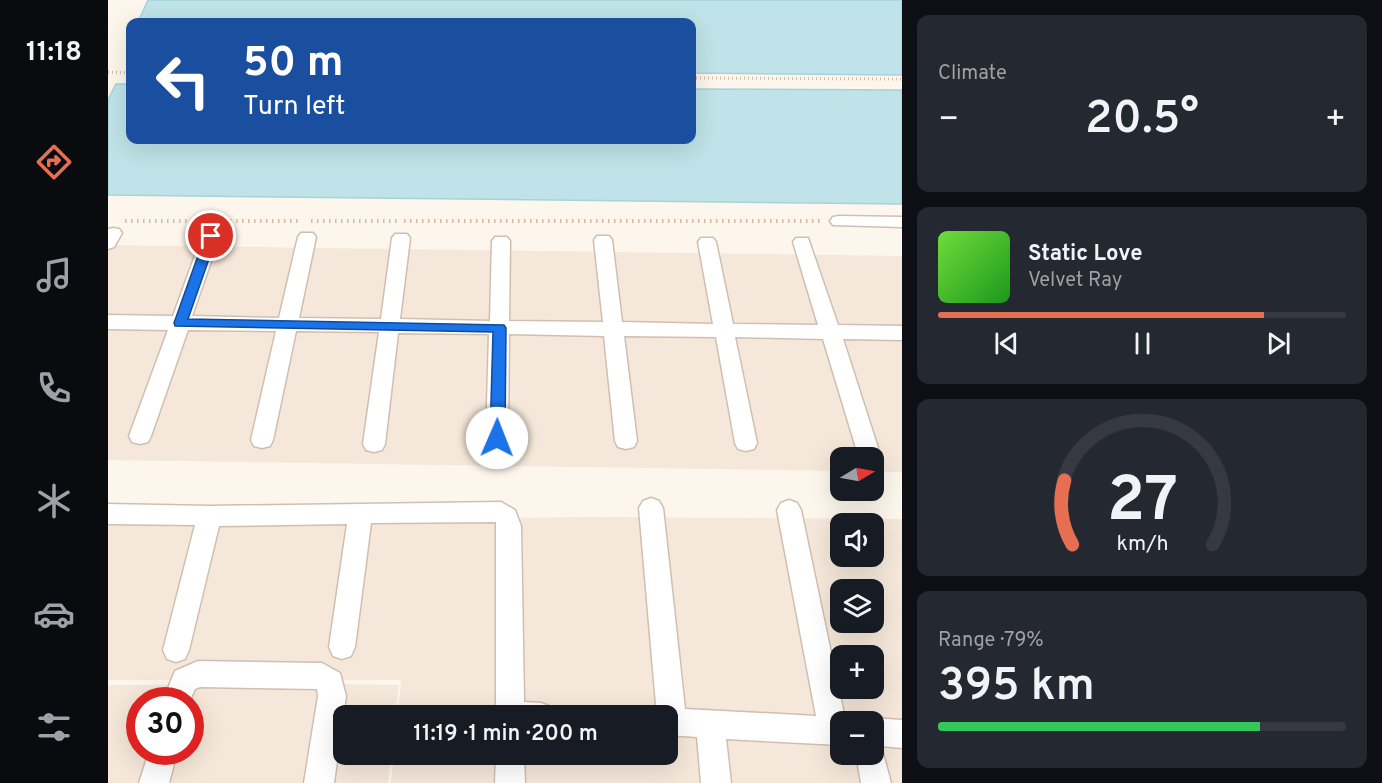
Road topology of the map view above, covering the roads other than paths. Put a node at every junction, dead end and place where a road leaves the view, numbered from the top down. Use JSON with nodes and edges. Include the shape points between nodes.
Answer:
{"nodes":[{"id":1,"x":839,"y":221,"type":"road end"},
{"id":2,"x":902,"y":222,"type":"edge"},
{"id":3,"x":210,"y":226,"type":"road end"},
{"id":4,"x":307,"y":237,"type":"dead end"},
{"id":5,"x":401,"y":238,"type":"dead end"},
{"id":6,"x":603,"y":240,"type":"dead end"},
{"id":7,"x":501,"y":241,"type":"dead end"},
{"id":8,"x":707,"y":242,"type":"dead end"},
{"id":9,"x":802,"y":242,"type":"dead end"},
{"id":10,"x":108,"y":322,"type":"edge"},
{"id":11,"x":180,"y":323,"type":"junction"},
{"id":12,"x":288,"y":325,"type":"junction"},
{"id":13,"x":389,"y":326,"type":"junction"},
{"id":14,"x":499,"y":328,"type":"junction"},
{"id":15,"x":613,"y":329,"type":"junction"},
{"id":16,"x":724,"y":331,"type":"junction"},
{"id":17,"x":831,"y":332,"type":"junction"},
{"id":18,"x":902,"y":333,"type":"edge"},
{"id":19,"x":140,"y":436,"type":"dead end"},
{"id":20,"x":497,"y":438,"type":"dead end"},
{"id":21,"x":262,"y":440,"type":"dead end"},
{"id":22,"x":626,"y":441,"type":"dead end"},
{"id":23,"x":746,"y":442,"type":"dead end"},
{"id":24,"x":374,"y":444,"type":"dead end"},
{"id":25,"x":867,"y":447,"type":"edge"},
{"id":26,"x":651,"y":508,"type":"dead end"},
{"id":27,"x":789,"y":510,"type":"dead end"},
{"id":28,"x":108,"y":514,"type":"edge"},
{"id":29,"x":360,"y":514,"type":"junction"},
{"id":30,"x":209,"y":516,"type":"junction"},
{"id":31,"x":342,"y":647,"type":"dead end"},
{"id":32,"x":176,"y":650,"type":"dead end"},
{"id":33,"x":182,"y":687,"type":"edge"},
{"id":34,"x":510,"y":705,"type":"edge"},
{"id":35,"x":668,"y":705,"type":"edge"},
{"id":36,"x":832,"y":711,"type":"edge"},
{"id":37,"x":678,"y":722,"type":"edge"},
{"id":38,"x":710,"y":724,"type":"junction"},
{"id":39,"x":830,"y":730,"type":"edge"},
{"id":40,"x":884,"y":733,"type":"edge"},
{"id":41,"x":902,"y":734,"type":"edge"},
{"id":42,"x":159,"y":765,"type":"edge"},
{"id":43,"x":510,"y":765,"type":"edge"},
{"id":44,"x":872,"y":765,"type":"edge"},
{"id":45,"x":154,"y":783,"type":"edge"},
{"id":46,"x":319,"y":783,"type":"edge"},
{"id":47,"x":510,"y":783,"type":"edge"},
{"id":48,"x":716,"y":783,"type":"edge"},
{"id":49,"x":876,"y":783,"type":"edge"}],
"edges":[{"from":1,"to":2,"type":"street"},
{"from":3,"to":11,"type":"street"},
{"from":4,"to":12,"type":"street"},
{"from":5,"to":13,"type":"street"},
{"from":6,"to":15,"type":"street"},
{"from":7,"to":14,"type":"street"},
{"from":8,"to":16,"type":"street"},
{"from":9,"to":17,"type":"street"},
{"from":10,"to":11,"type":"street"},
{"from":11,"to":12,"type":"street"},
{"from":11,"to":19,"type":"street"},
{"from":12,"to":13,"type":"street"},
{"from":12,"to":21,"type":"street"},
{"from":13,"to":14,"type":"street"},
{"from":13,"to":24,"type":"street"},
{"from":14,"to":15,"type":"street"},
{"from":14,"to":20,"type":"street"},
{"from":15,"to":16,"type":"street"},
{"from":15,"to":22,"type":"street"},
{"from":16,"to":17,"type":"street"},
{"from":16,"to":23,"type":"street"},
{"from":17,"to":18,"type":"street"},
{"from":17,"to":25,"type":"street"},
{"from":26,"to":35,"type":"street"},
{"from":27,"to":36,"type":"street"},
{"from":28,"to":30,"type":"street"},
{"from":29,"to":30,"type":"street"},
{"from":29,"to":31,"type":"street"},
{"from":29,"to":34,"type":"street","via":[[501,512],[507,517]]},
{"from":30,"to":32,"type":"street"},
{"from":33,"to":46,"type":"street","via":[[185,680],[198,674],[322,676],[330,682],[332,696]]},
{"from":37,"to":38,"type":"street"},
{"from":38,"to":39,"type":"street"},
{"from":38,"to":48,"type":"street"},
{"from":40,"to":41,"type":"street"},
{"from":42,"to":45,"type":"street"},
{"from":43,"to":47,"type":"street"},
{"from":44,"to":49,"type":"street"}]}
